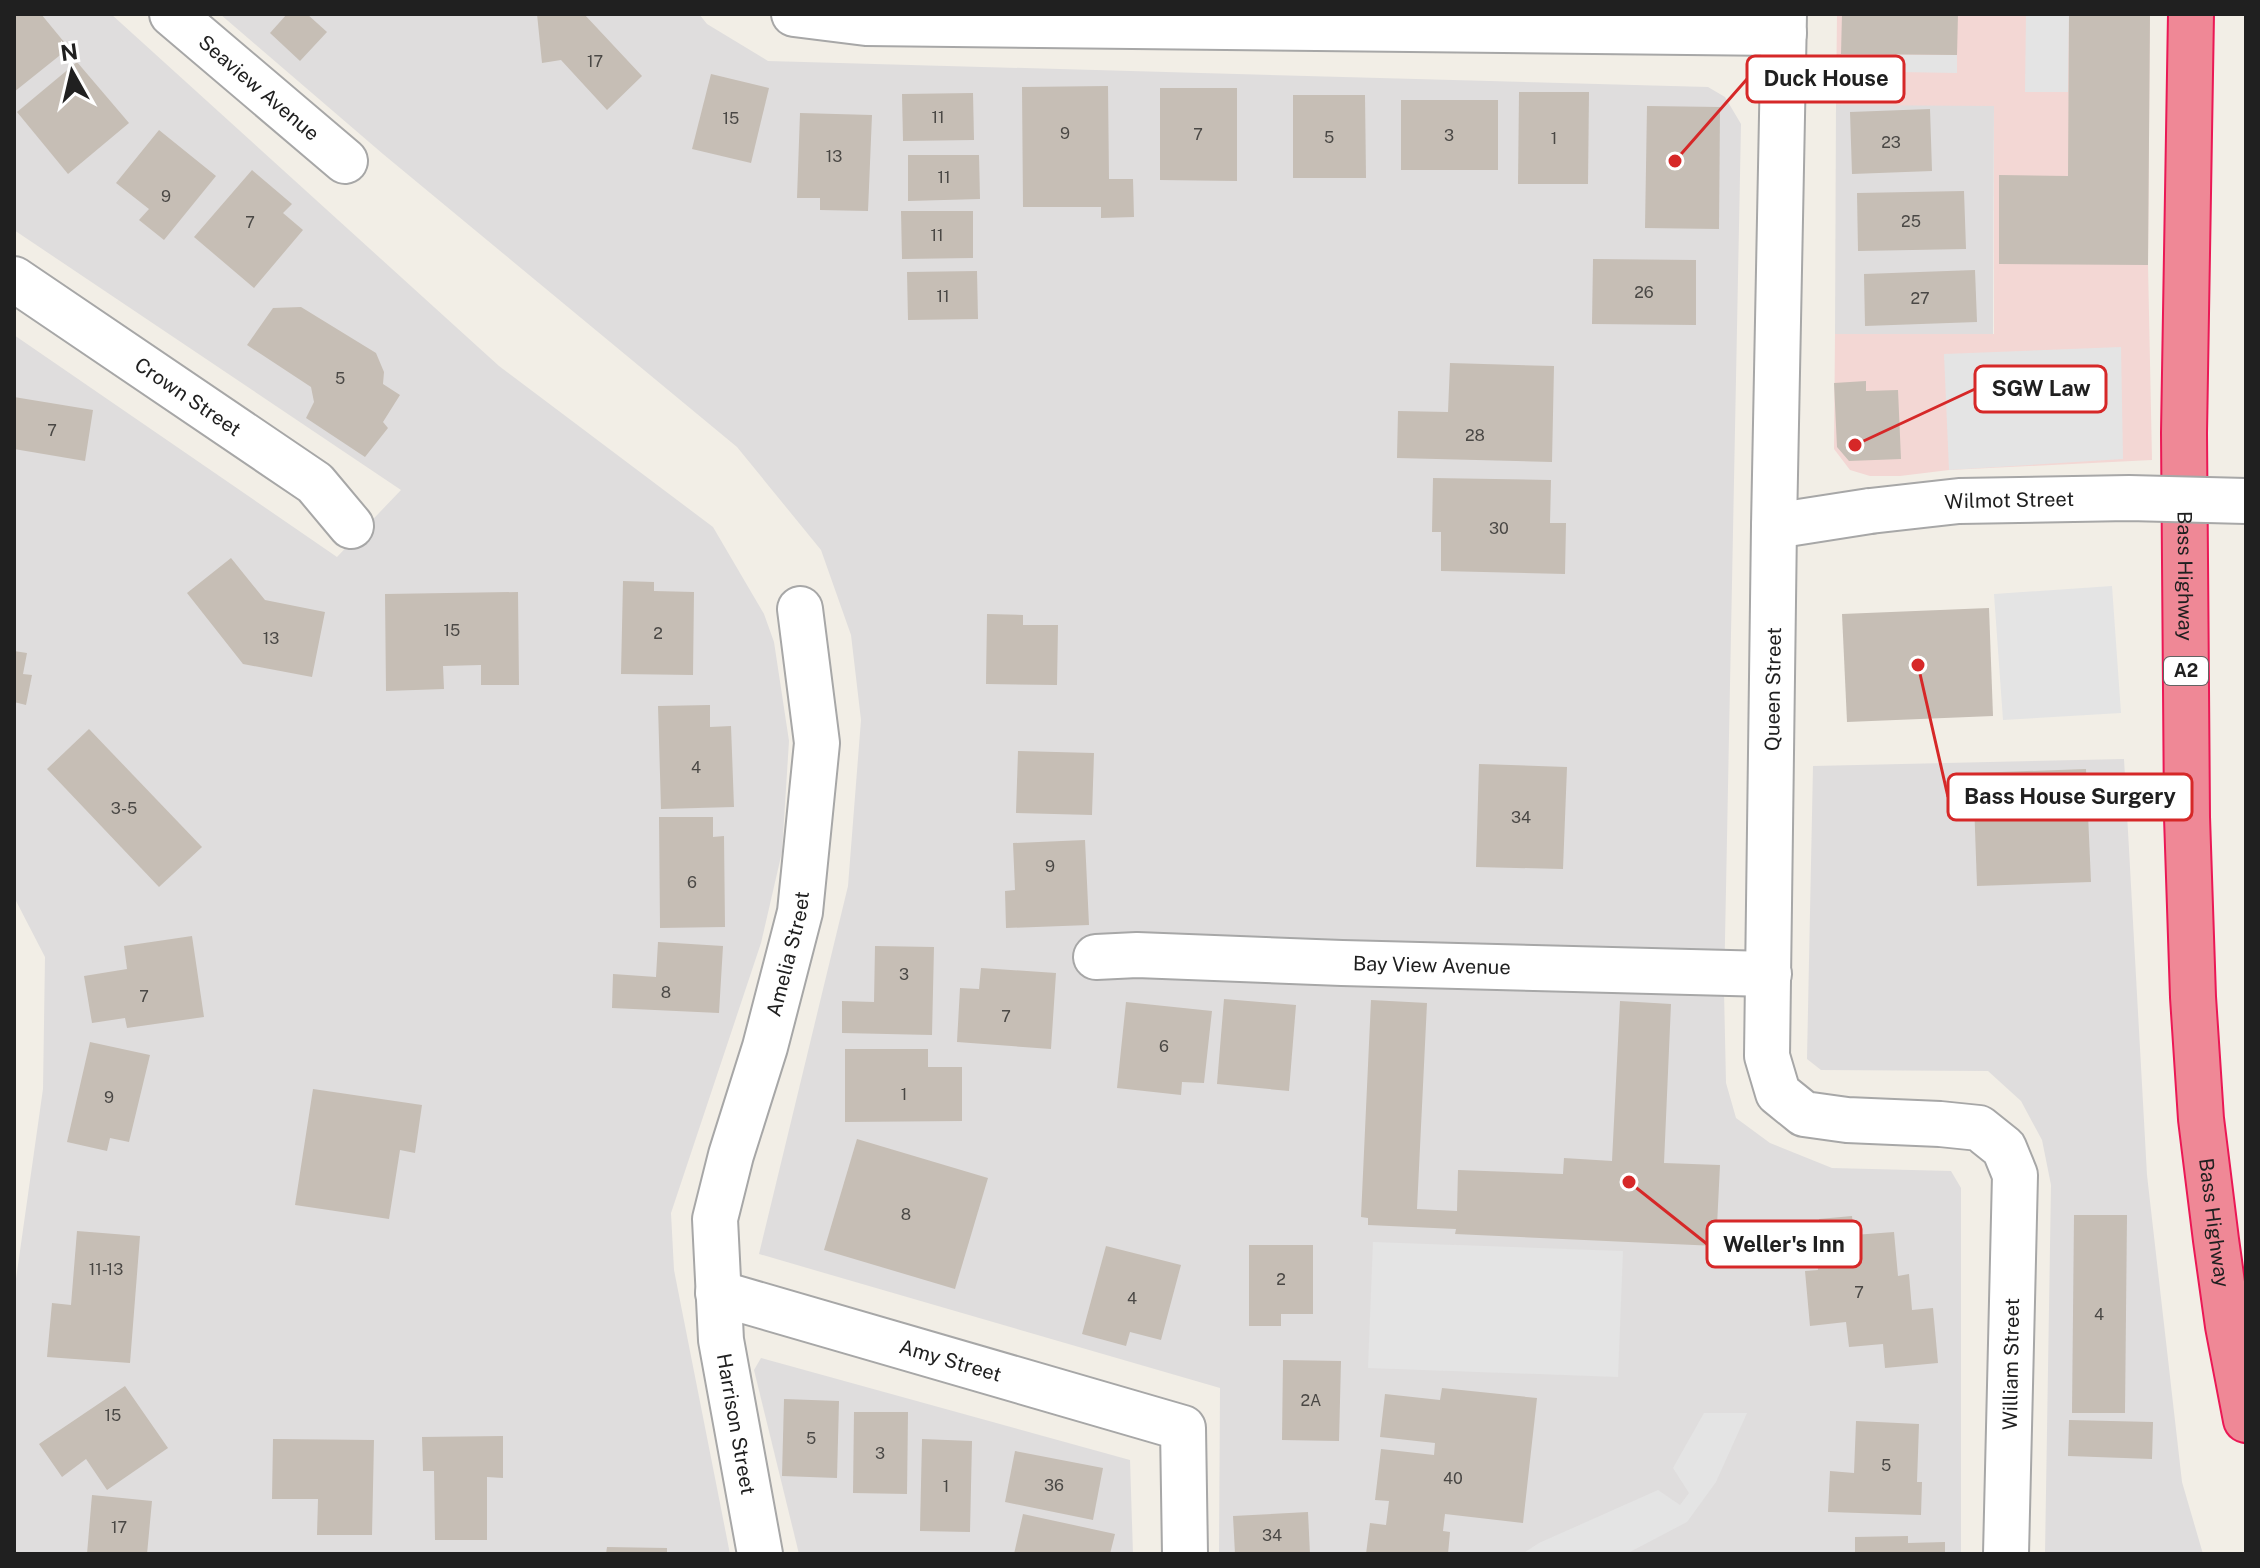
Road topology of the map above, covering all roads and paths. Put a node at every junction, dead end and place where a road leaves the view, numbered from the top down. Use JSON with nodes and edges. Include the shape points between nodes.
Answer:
{"nodes":[{"id":1,"x":172,"y":14,"type":"edge"},
{"id":2,"x":794,"y":14,"type":"edge"},
{"id":3,"x":2191,"y":14,"type":"edge"},
{"id":4,"x":1784,"y":23,"type":"edge"},
{"id":5,"x":345,"y":161,"type":"dead end"},
{"id":6,"x":14,"y":279,"type":"edge"},
{"id":7,"x":2246,"y":501,"type":"edge"},
{"id":8,"x":351,"y":526,"type":"dead end"},
{"id":9,"x":1774,"y":526,"type":"junction"},
{"id":10,"x":800,"y":609,"type":"dead end"},
{"id":11,"x":1096,"y":957,"type":"dead end"},
{"id":12,"x":1769,"y":974,"type":"junction"},
{"id":13,"x":2015,"y":1175,"type":"joint"},
{"id":14,"x":718,"y":1293,"type":"junction"},
{"id":15,"x":2246,"y":1420,"type":"edge"},
{"id":16,"x":760,"y":1554,"type":"edge"},
{"id":17,"x":1185,"y":1554,"type":"edge"},
{"id":18,"x":2006,"y":1554,"type":"edge"}],
"edges":[{"from":1,"to":5,"type":"street","name":"Seaview Avenue"},
{"from":2,"to":4,"type":"street","via":[[866,23]]},
{"from":3,"to":15,"type":"highway","name":"Bass Highway","number":"A2","via":[[2184,433],[2193,997],[2201,1119]]},
{"from":4,"to":9,"type":"street","name":"Queen Street"},
{"from":6,"to":8,"type":"street","name":"Crown Street","via":[[315,483]]},
{"from":7,"to":9,"type":"street","name":"Wilmot Street","bridge":true,"via":[[1959,501]]},
{"from":9,"to":12,"type":"street","name":"Queen Street"},
{"from":10,"to":14,"type":"street","name":"Amelia Street","via":[[817,743],[800,912],[715,1219]]},
{"from":11,"to":12,"type":"street","name":"Bay View Avenue"},
{"from":12,"to":13,"type":"street","name":"Queen Street","via":[[1767,1056],[1778,1093],[1804,1114],[1979,1128],[2004,1148]]},
{"from":13,"to":18,"type":"street","name":"William Street"},
{"from":14,"to":16,"type":"street","name":"Harrison Street","via":[[721,1340]]},
{"from":14,"to":17,"type":"street","name":"Amy Street","via":[[1183,1428]]}]}
